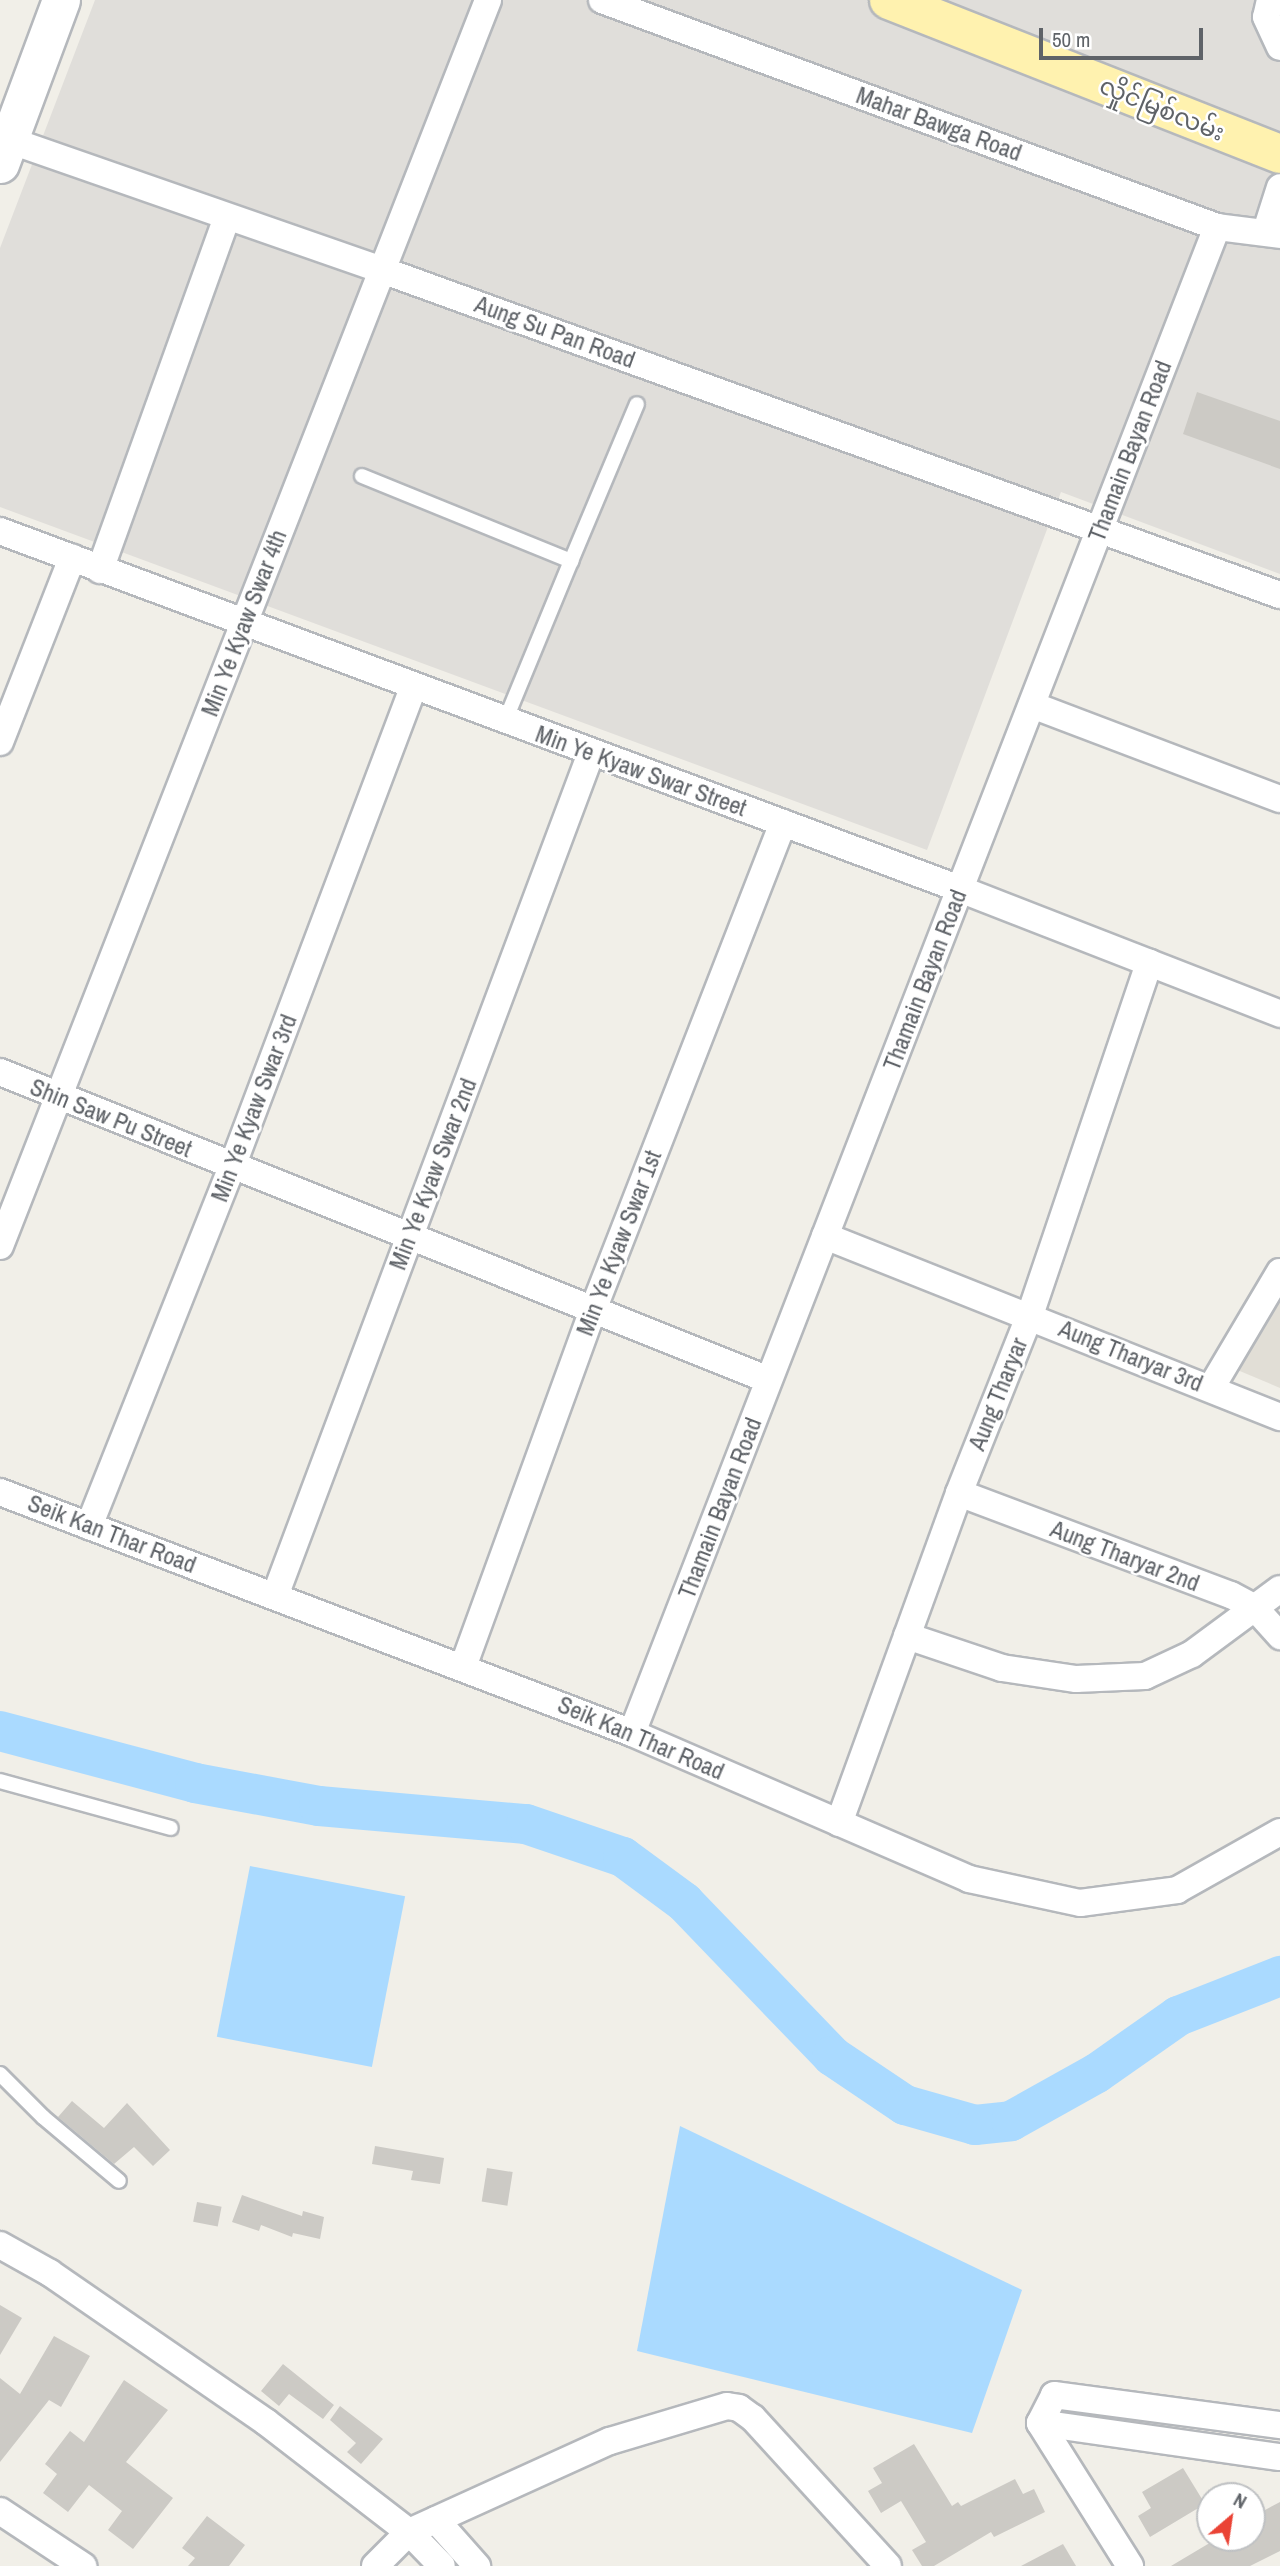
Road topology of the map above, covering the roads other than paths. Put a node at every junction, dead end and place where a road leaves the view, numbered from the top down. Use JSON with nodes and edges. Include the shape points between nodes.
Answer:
{"nodes":[{"id":1,"x":61,"y":0,"type":"edge"},
{"id":2,"x":488,"y":0,"type":"edge"},
{"id":3,"x":602,"y":0,"type":"edge"},
{"id":4,"x":889,"y":0,"type":"edge"},
{"id":5,"x":1270,"y":0,"type":"edge"},
{"id":6,"x":1280,"y":47,"type":"edge"},
{"id":7,"x":4,"y":152,"type":"edge"},
{"id":8,"x":1280,"y":154,"type":"edge"},
{"id":9,"x":1280,"y":187,"type":"edge"},
{"id":10,"x":228,"y":216,"type":"junction"},
{"id":11,"x":1217,"y":227,"type":"junction"},
{"id":12,"x":1273,"y":233,"type":"edge"},
{"id":13,"x":382,"y":270,"type":"junction"},
{"id":14,"x":637,"y":404,"type":"dead end"},
{"id":15,"x":362,"y":476,"type":"dead end"},
{"id":16,"x":1100,"y":529,"type":"junction"},
{"id":17,"x":0,"y":531,"type":"edge"},
{"id":18,"x":72,"y":558,"type":"junction"},
{"id":19,"x":571,"y":561,"type":"junction"},
{"id":20,"x":100,"y":570,"type":"junction"},
{"id":21,"x":1280,"y":595,"type":"edge"},
{"id":22,"x":244,"y":623,"type":"junction"},
{"id":23,"x":413,"y":688,"type":"junction"},
{"id":24,"x":1032,"y":705,"type":"junction"},
{"id":25,"x":505,"y":721,"type":"junction"},
{"id":26,"x":0,"y":742,"type":"edge"},
{"id":27,"x":591,"y":753,"type":"junction"},
{"id":28,"x":1280,"y":799,"type":"edge"},
{"id":29,"x":783,"y":823,"type":"junction"},
{"id":30,"x":960,"y":889,"type":"junction"},
{"id":31,"x":1149,"y":962,"type":"junction"},
{"id":32,"x":1280,"y":1014,"type":"edge"},
{"id":33,"x":0,"y":1072,"type":"edge"},
{"id":34,"x":59,"y":1096,"type":"junction"},
{"id":35,"x":232,"y":1167,"type":"junction"},
{"id":36,"x":825,"y":1236,"type":"junction"},
{"id":37,"x":409,"y":1237,"type":"junction"},
{"id":38,"x":0,"y":1246,"type":"edge"},
{"id":39,"x":1280,"y":1272,"type":"edge"},
{"id":40,"x":593,"y":1310,"type":"junction"},
{"id":41,"x":1030,"y":1315,"type":"junction"},
{"id":42,"x":769,"y":1380,"type":"junction"},
{"id":43,"x":1210,"y":1388,"type":"junction"},
{"id":44,"x":1280,"y":1417,"type":"edge"},
{"id":45,"x":0,"y":1492,"type":"edge"},
{"id":46,"x":959,"y":1493,"type":"junction"},
{"id":47,"x":89,"y":1526,"type":"junction"},
{"id":48,"x":1280,"y":1589,"type":"edge"},
{"id":49,"x":275,"y":1596,"type":"junction"},
{"id":50,"x":1255,"y":1608,"type":"junction"},
{"id":51,"x":907,"y":1636,"type":"junction"},
{"id":52,"x":1280,"y":1636,"type":"edge"},
{"id":53,"x":463,"y":1667,"type":"junction"},
{"id":54,"x":632,"y":1733,"type":"junction"},
{"id":55,"x":0,"y":1781,"type":"edge"},
{"id":56,"x":839,"y":1823,"type":"junction"},
{"id":57,"x":171,"y":1828,"type":"dead end"},
{"id":58,"x":1280,"y":1832,"type":"edge"},
{"id":59,"x":0,"y":2074,"type":"edge"},
{"id":60,"x":119,"y":2181,"type":"dead end"},
{"id":61,"x":0,"y":2245,"type":"edge"},
{"id":62,"x":1040,"y":2423,"type":"junction"},
{"id":63,"x":1280,"y":2425,"type":"edge"},
{"id":64,"x":1280,"y":2457,"type":"edge"},
{"id":65,"x":0,"y":2511,"type":"edge"},
{"id":66,"x":436,"y":2520,"type":"junction"},
{"id":67,"x":409,"y":2532,"type":"junction"},
{"id":68,"x":83,"y":2566,"type":"edge"},
{"id":69,"x":375,"y":2566,"type":"edge"},
{"id":70,"x":442,"y":2566,"type":"edge"},
{"id":71,"x":477,"y":2566,"type":"edge"},
{"id":72,"x":888,"y":2566,"type":"edge"},
{"id":73,"x":1130,"y":2566,"type":"edge"}],
"edges":[{"from":1,"to":7,"type":"main road"},
{"from":2,"to":13,"type":"street","name":"Min Ye Kyaw Swar 4th"},
{"from":3,"to":11,"type":"street","name":"Mahar Bawga Road"},
{"from":4,"to":8,"type":"main road","name":"လှိုင်မြစ်လမ်း"},
{"from":5,"to":6,"type":"street","via":[[1265,17]]},
{"from":7,"to":10,"type":"street","name":"Aung Su Pan Road"},
{"from":9,"to":12,"type":"street"},
{"from":10,"to":13,"type":"street","name":"Aung Su Pan Road"},
{"from":10,"to":20,"type":"street"},
{"from":11,"to":12,"type":"street","name":"Mahar Bawga Road"},
{"from":11,"to":16,"type":"street","name":"Thamain Bayan Road"},
{"from":13,"to":16,"type":"street","name":"Aung Su Pan Road"},
{"from":13,"to":22,"type":"street","name":"Min Ye Kyaw Swar 4th"},
{"from":14,"to":19,"type":"lane"},
{"from":15,"to":19,"type":"lane"},
{"from":16,"to":21,"type":"street","name":"Aung Su Pan Road"},
{"from":16,"to":24,"type":"street","name":"Thamain Bayan Road"},
{"from":17,"to":18,"type":"street","name":"Min Ye Kyaw Swar Street"},
{"from":18,"to":20,"type":"street","name":"Min Ye Kyaw Swar Street"},
{"from":18,"to":26,"type":"street"},
{"from":19,"to":25,"type":"lane"},
{"from":20,"to":22,"type":"street","name":"Min Ye Kyaw Swar Street"},
{"from":22,"to":23,"type":"street","name":"Min Ye Kyaw Swar Street"},
{"from":22,"to":34,"type":"street","name":"Min Ye Kyaw Swar 4th"},
{"from":23,"to":25,"type":"street","name":"Min Ye Kyaw Swar Street"},
{"from":23,"to":35,"type":"street","name":"Min Ye Kyaw Swar 3rd"},
{"from":24,"to":28,"type":"street"},
{"from":24,"to":30,"type":"street","name":"Thamain Bayan Road"},
{"from":25,"to":27,"type":"street","name":"Min Ye Kyaw Swar Street"},
{"from":27,"to":29,"type":"street","name":"Min Ye Kyaw Swar Street"},
{"from":27,"to":37,"type":"street","name":"Min Ye Kyaw Swar 2nd"},
{"from":29,"to":30,"type":"street","name":"Min Ye Kyaw Swar Street"},
{"from":29,"to":40,"type":"street","name":"Min Ye Kyaw Swar 1st"},
{"from":30,"to":31,"type":"street","name":"Min Ye Kyaw Swar Street"},
{"from":30,"to":36,"type":"street","name":"Thamain Bayan Road"},
{"from":31,"to":32,"type":"street","name":"Min Ye Kyaw Swar Street"},
{"from":31,"to":41,"type":"street","name":"Aung Tharyar"},
{"from":33,"to":34,"type":"street","name":"Shin Saw Pu Street"},
{"from":34,"to":35,"type":"street","name":"Shin Saw Pu Street"},
{"from":34,"to":38,"type":"street","name":"Min Ye Kyaw Swar 4th"},
{"from":35,"to":37,"type":"street","name":"Shin Saw Pu Street"},
{"from":35,"to":47,"type":"street","name":"Min Ye Kyaw Swar 3rd"},
{"from":36,"to":41,"type":"street","name":"Aung Tharyar 3rd"},
{"from":36,"to":42,"type":"street","name":"Thamain Bayan Road"},
{"from":37,"to":40,"type":"street","name":"Shin Saw Pu Street"},
{"from":37,"to":49,"type":"street","name":"Min Ye Kyaw Swar 2nd"},
{"from":39,"to":43,"type":"street"},
{"from":40,"to":42,"type":"street","name":"Shin Saw Pu Street"},
{"from":40,"to":53,"type":"street","name":"Min Ye Kyaw Swar 1st"},
{"from":41,"to":43,"type":"street","name":"Aung Tharyar 3rd"},
{"from":41,"to":46,"type":"street","name":"Aung Tharyar"},
{"from":42,"to":54,"type":"street","name":"Thamain Bayan Road"},
{"from":43,"to":44,"type":"street","name":"Aung Tharyar 3rd"},
{"from":45,"to":47,"type":"street","name":"Seik Kan Thar Road"},
{"from":46,"to":50,"type":"street","name":"Aung Tharyar 2nd"},
{"from":46,"to":51,"type":"street","name":"Aung Tharyar"},
{"from":47,"to":49,"type":"street","name":"Seik Kan Thar Road"},
{"from":48,"to":50,"type":"street"},
{"from":49,"to":53,"type":"street","name":"Seik Kan Thar Road"},
{"from":50,"to":51,"type":"street","via":[[1192,1654],[1145,1676],[1076,1679],[1002,1668]]},
{"from":50,"to":52,"type":"street","name":"Aung Tharyar 2nd"},
{"from":51,"to":56,"type":"street","name":"Aung Tharyar"},
{"from":53,"to":54,"type":"street","name":"Seik Kan Thar Road"},
{"from":54,"to":56,"type":"street","name":"Seik Kan Thar Road"},
{"from":55,"to":57,"type":"lane"},
{"from":56,"to":58,"type":"street","name":"Seik Kan Thar Road","via":[[968,1879],[1080,1903],[1177,1890]]},
{"from":59,"to":60,"type":"lane"},
{"from":61,"to":67,"type":"street","via":[[50,2273],[266,2423]]},
{"from":62,"to":63,"type":"street","via":[[1054,2395]]},
{"from":62,"to":64,"type":"street"},
{"from":62,"to":73,"type":"street"},
{"from":65,"to":68,"type":"street"},
{"from":66,"to":67,"type":"street"},
{"from":66,"to":71,"type":"street"},
{"from":66,"to":72,"type":"street","via":[[610,2441],[727,2406],[753,2418]]},
{"from":67,"to":69,"type":"street"},
{"from":67,"to":70,"type":"street"}]}
